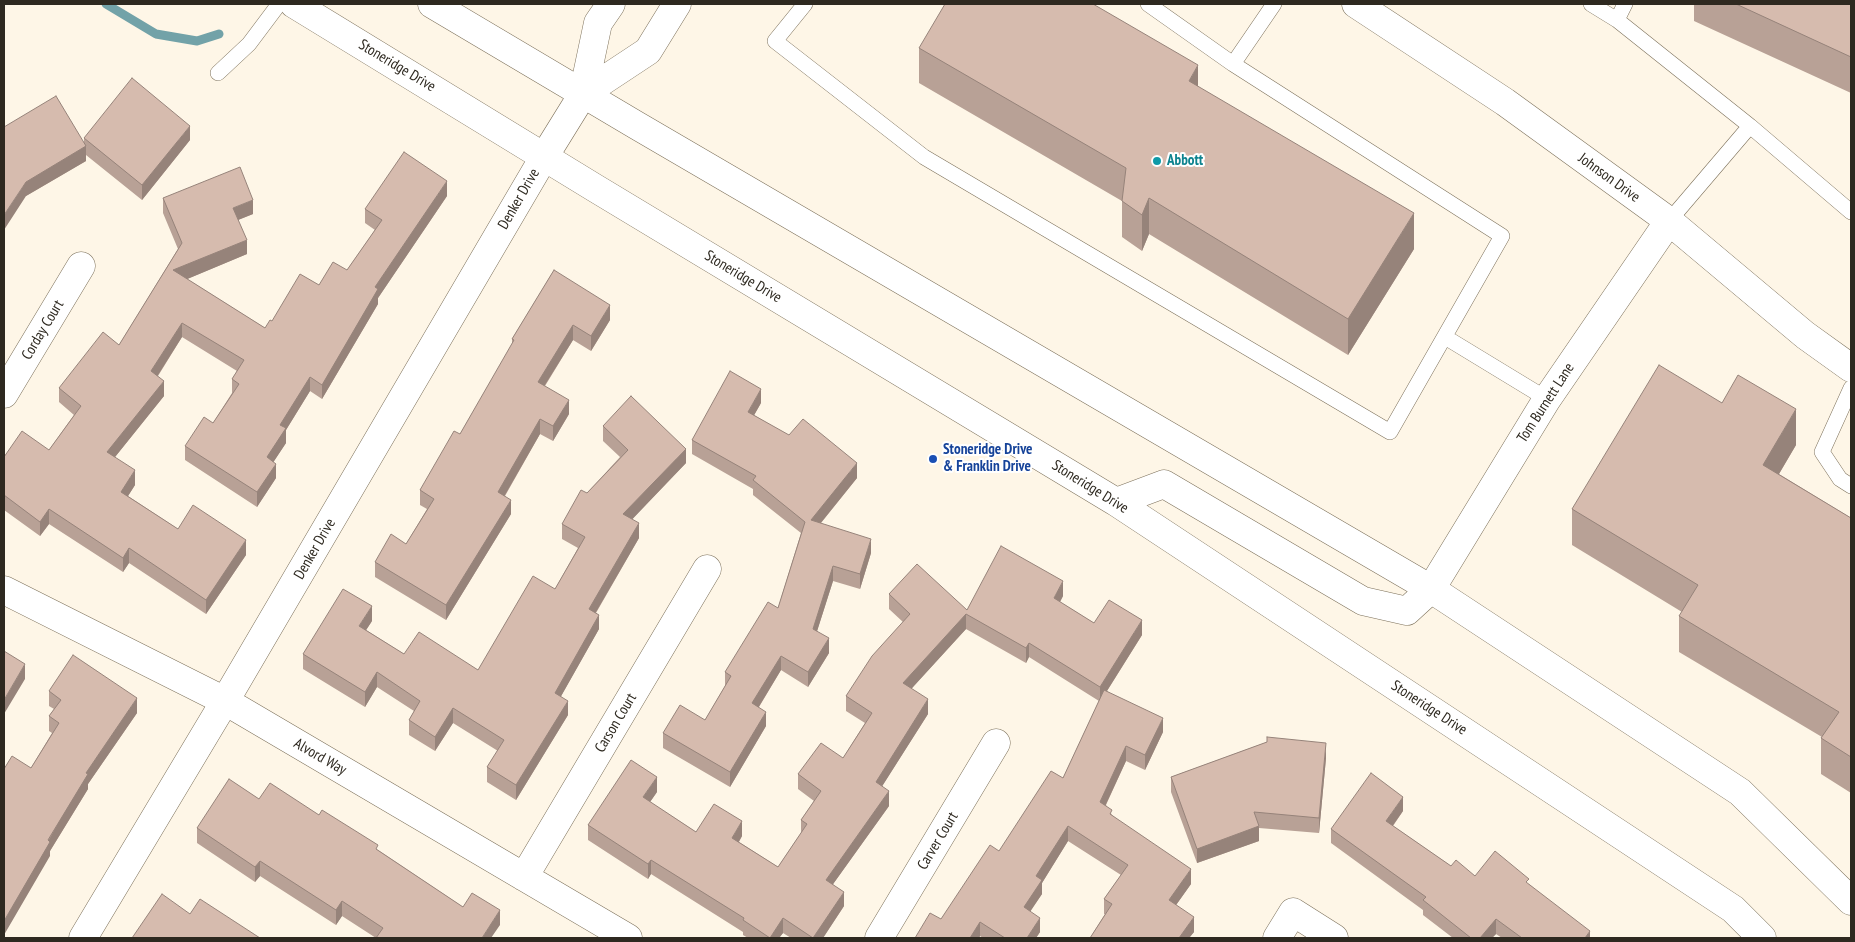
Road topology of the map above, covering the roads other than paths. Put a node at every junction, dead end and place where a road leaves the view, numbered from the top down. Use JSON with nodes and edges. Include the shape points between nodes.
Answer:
{"nodes":[{"id":1,"x":279,"y":4,"type":"edge"},
{"id":2,"x":294,"y":4,"type":"edge"},
{"id":3,"x":432,"y":4,"type":"edge"},
{"id":4,"x":611,"y":4,"type":"edge"},
{"id":5,"x":677,"y":4,"type":"edge"},
{"id":6,"x":805,"y":4,"type":"edge"},
{"id":7,"x":1148,"y":4,"type":"edge"},
{"id":8,"x":1274,"y":4,"type":"edge"},
{"id":9,"x":1356,"y":4,"type":"edge"},
{"id":10,"x":1591,"y":4,"type":"edge"},
{"id":11,"x":1625,"y":4,"type":"edge"},
{"id":12,"x":1617,"y":20,"type":"junction"},
{"id":13,"x":1233,"y":64,"type":"junction"},
{"id":14,"x":218,"y":73,"type":"dead end"},
{"id":15,"x":583,"y":94,"type":"junction"},
{"id":16,"x":1750,"y":126,"type":"junction"},
{"id":17,"x":544,"y":157,"type":"junction"},
{"id":18,"x":1851,"y":212,"type":"edge"},
{"id":19,"x":1668,"y":221,"type":"junction"},
{"id":20,"x":82,"y":266,"type":"dead end"},
{"id":21,"x":1445,"y":337,"type":"junction"},
{"id":22,"x":1851,"y":368,"type":"edge"},
{"id":23,"x":1851,"y":388,"type":"edge"},
{"id":24,"x":4,"y":394,"type":"edge"},
{"id":25,"x":1547,"y":399,"type":"junction"},
{"id":26,"x":1851,"y":486,"type":"edge"},
{"id":27,"x":1116,"y":502,"type":"junction"},
{"id":28,"x":707,"y":569,"type":"dead end"},
{"id":29,"x":1431,"y":589,"type":"junction"},
{"id":30,"x":4,"y":590,"type":"edge"},
{"id":31,"x":225,"y":701,"type":"junction"},
{"id":32,"x":996,"y":744,"type":"dead end"},
{"id":33,"x":524,"y":877,"type":"junction"},
{"id":34,"x":1851,"y":901,"type":"edge"},
{"id":35,"x":83,"y":938,"type":"edge"},
{"id":36,"x":628,"y":938,"type":"edge"},
{"id":37,"x":879,"y":938,"type":"edge"},
{"id":38,"x":1277,"y":938,"type":"edge"},
{"id":39,"x":1334,"y":938,"type":"edge"},
{"id":40,"x":1762,"y":938,"type":"edge"}],
"edges":[{"from":1,"to":14,"type":"lane","via":[[249,44]]},
{"from":2,"to":17,"type":"street","name":"Stoneridge Drive"},
{"from":3,"to":15,"type":"street"},
{"from":4,"to":15,"type":"street","via":[[598,23]]},
{"from":5,"to":15,"type":"street","via":[[648,51]]},
{"from":6,"to":21,"type":"lane","via":[[775,41],[924,157],[1390,432]]},
{"from":7,"to":13,"type":"lane"},
{"from":8,"to":13,"type":"lane"},
{"from":9,"to":19,"type":"street","name":"Johnson Drive","via":[[1505,102]]},
{"from":10,"to":12,"type":"lane"},
{"from":11,"to":12,"type":"lane"},
{"from":12,"to":16,"type":"lane"},
{"from":13,"to":21,"type":"lane","via":[[1502,236]]},
{"from":15,"to":17,"type":"street","name":"Denker Drive"},
{"from":15,"to":29,"type":"street"},
{"from":16,"to":18,"type":"lane"},
{"from":16,"to":19,"type":"lane"},
{"from":17,"to":27,"type":"street","name":"Stoneridge Drive"},
{"from":17,"to":31,"type":"street","name":"Denker Drive"},
{"from":19,"to":22,"type":"street","name":"Johnson Drive","via":[[1805,335]]},
{"from":19,"to":25,"type":"street","name":"Tom Burnett Lane"},
{"from":20,"to":24,"type":"street","name":"Corday Court"},
{"from":21,"to":25,"type":"lane"},
{"from":23,"to":26,"type":"lane","via":[[1822,452],[1840,479]]},
{"from":25,"to":29,"type":"street","name":"Tom Burnett Lane"},
{"from":27,"to":29,"type":"street","name":"Tom Burnett Lane","via":[[1164,484],[1363,602],[1407,611]]},
{"from":27,"to":40,"type":"street","name":"Stoneridge Drive","via":[[1733,909]]},
{"from":28,"to":33,"type":"street","name":"Carson Court"},
{"from":29,"to":34,"type":"street","via":[[1740,792]]},
{"from":30,"to":31,"type":"street","name":"Alvord Way"},
{"from":31,"to":33,"type":"street","name":"Alvord Way"},
{"from":31,"to":35,"type":"street","name":"Denker Drive"},
{"from":32,"to":37,"type":"street","name":"Carver Court"},
{"from":33,"to":36,"type":"street","name":"Alvord Way"},
{"from":38,"to":39,"type":"street","via":[[1293,912]]}]}
